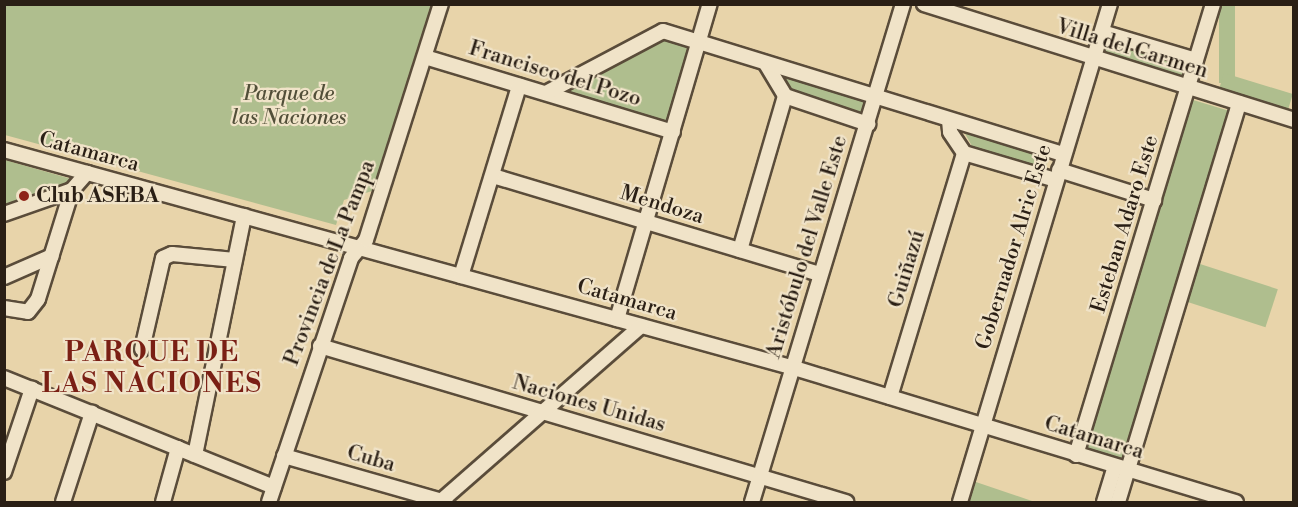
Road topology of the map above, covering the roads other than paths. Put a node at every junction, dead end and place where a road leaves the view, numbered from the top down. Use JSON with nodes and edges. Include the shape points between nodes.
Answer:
{"nodes":[{"id":1,"x":441,"y":4,"type":"edge"},
{"id":2,"x":710,"y":4,"type":"edge"},
{"id":3,"x":903,"y":4,"type":"edge"},
{"id":4,"x":924,"y":4,"type":"edge"},
{"id":5,"x":1110,"y":4,"type":"edge"},
{"id":6,"x":1214,"y":4,"type":"edge"},
{"id":7,"x":1102,"y":33,"type":"junction"},
{"id":8,"x":699,"y":43,"type":"junction"},
{"id":9,"x":425,"y":57,"type":"junction"},
{"id":10,"x":1093,"y":60,"type":"junction"},
{"id":11,"x":1196,"y":60,"type":"junction"},
{"id":12,"x":766,"y":64,"type":"junction"},
{"id":13,"x":519,"y":86,"type":"junction"},
{"id":14,"x":1188,"y":88,"type":"junction"},
{"id":15,"x":546,"y":93,"type":"junction"},
{"id":16,"x":785,"y":96,"type":"junction"},
{"id":17,"x":875,"y":98,"type":"junction"},
{"id":18,"x":1239,"y":103,"type":"junction"},
{"id":19,"x":949,"y":120,"type":"junction"},
{"id":20,"x":1293,"y":120,"type":"edge"},
{"id":21,"x":868,"y":124,"type":"junction"},
{"id":22,"x":673,"y":132,"type":"junction"},
{"id":23,"x":4,"y":150,"type":"edge"},
{"id":24,"x":964,"y":153,"type":"junction"},
{"id":25,"x":1064,"y":154,"type":"junction"},
{"id":26,"x":87,"y":173,"type":"junction"},
{"id":27,"x":1057,"y":175,"type":"junction"},
{"id":28,"x":493,"y":176,"type":"junction"},
{"id":29,"x":72,"y":190,"type":"junction"},
{"id":30,"x":1154,"y":200,"type":"junction"},
{"id":31,"x":4,"y":214,"type":"edge"},
{"id":32,"x":244,"y":216,"type":"junction"},
{"id":33,"x":647,"y":222,"type":"junction"},
{"id":34,"x":359,"y":248,"type":"junction"},
{"id":35,"x":740,"y":250,"type":"junction"},
{"id":36,"x":51,"y":256,"type":"junction"},
{"id":37,"x":234,"y":260,"type":"junction"},
{"id":38,"x":819,"y":274,"type":"junction"},
{"id":39,"x":461,"y":276,"type":"junction"},
{"id":40,"x":4,"y":277,"type":"edge"},
{"id":41,"x":4,"y":308,"type":"edge"},
{"id":42,"x":617,"y":319,"type":"junction"},
{"id":43,"x":641,"y":326,"type":"junction"},
{"id":44,"x":320,"y":346,"type":"junction"},
{"id":45,"x":142,"y":349,"type":"dead end"},
{"id":46,"x":791,"y":367,"type":"junction"},
{"id":47,"x":4,"y":378,"type":"edge"},
{"id":48,"x":32,"y":389,"type":"junction"},
{"id":49,"x":890,"y":397,"type":"junction"},
{"id":50,"x":543,"y":412,"type":"junction"},
{"id":51,"x":92,"y":413,"type":"junction"},
{"id":52,"x":983,"y":426,"type":"junction"},
{"id":53,"x":178,"y":448,"type":"junction"},
{"id":54,"x":195,"y":455,"type":"junction"},
{"id":55,"x":1076,"y":455,"type":"junction"},
{"id":56,"x":284,"y":456,"type":"junction"},
{"id":57,"x":1121,"y":469,"type":"junction"},
{"id":58,"x":4,"y":472,"type":"edge"},
{"id":59,"x":760,"y":476,"type":"junction"},
{"id":60,"x":274,"y":487,"type":"junction"},
{"id":61,"x":63,"y":502,"type":"edge"},
{"id":62,"x":163,"y":502,"type":"edge"},
{"id":63,"x":268,"y":502,"type":"edge"},
{"id":64,"x":442,"y":502,"type":"edge"},
{"id":65,"x":752,"y":502,"type":"edge"},
{"id":66,"x":846,"y":502,"type":"edge"},
{"id":67,"x":960,"y":502,"type":"edge"},
{"id":68,"x":1104,"y":502,"type":"edge"},
{"id":69,"x":1118,"y":502,"type":"edge"},
{"id":70,"x":1236,"y":502,"type":"edge"}],
"edges":[{"from":1,"to":9,"type":"street","name":"Provincia de La Pampa"},
{"from":2,"to":8,"type":"street"},
{"from":3,"to":17,"type":"street","name":"Aristóbulo del Valle Este"},
{"from":4,"to":10,"type":"street","name":"Villa del Carmen"},
{"from":5,"to":7,"type":"street","name":"Gobernador Alric Este"},
{"from":6,"to":11,"type":"street","name":"Esteban Adaro Este"},
{"from":7,"to":10,"type":"street","name":"Gobernador Alric Este"},
{"from":7,"to":11,"type":"street","name":"Villa del Carmen"},
{"from":8,"to":12,"type":"street"},
{"from":8,"to":15,"type":"street","via":[[663,31],[652,34]]},
{"from":8,"to":22,"type":"street"},
{"from":9,"to":13,"type":"street","name":"Francisco del Pozo"},
{"from":9,"to":34,"type":"street","name":"Provincia de La Pampa","via":[[366,240]]},
{"from":10,"to":14,"type":"street","name":"Villa del Carmen"},
{"from":10,"to":25,"type":"street","name":"Gobernador Alric Este"},
{"from":11,"to":14,"type":"street","name":"Esteban Adaro Este"},
{"from":12,"to":16,"type":"street"},
{"from":12,"to":17,"type":"street"},
{"from":13,"to":15,"type":"street","name":"Francisco del Pozo"},
{"from":13,"to":28,"type":"street"},
{"from":14,"to":18,"type":"street","name":"Villa del Carmen"},
{"from":14,"to":30,"type":"street","name":"Esteban Adaro Este"},
{"from":15,"to":22,"type":"street","name":"Francisco del Pozo"},
{"from":16,"to":21,"type":"street"},
{"from":16,"to":35,"type":"street"},
{"from":17,"to":19,"type":"street"},
{"from":17,"to":21,"type":"street","name":"Aristóbulo del Valle Este"},
{"from":18,"to":20,"type":"street","name":"Villa del Carmen"},
{"from":18,"to":57,"type":"street"},
{"from":19,"to":24,"type":"street","via":[[950,132]]},
{"from":19,"to":25,"type":"street"},
{"from":21,"to":38,"type":"street","name":"Aristóbulo del Valle Este"},
{"from":22,"to":33,"type":"street"},
{"from":23,"to":26,"type":"street","name":"Catamarca"},
{"from":24,"to":27,"type":"street"},
{"from":24,"to":49,"type":"street","name":"Guiñazú"},
{"from":25,"to":27,"type":"street","name":"Gobernador Alric Este"},
{"from":26,"to":29,"type":"street"},
{"from":26,"to":32,"type":"street","name":"Catamarca"},
{"from":27,"to":30,"type":"street"},
{"from":27,"to":52,"type":"street","name":"Gobernador Alric Este"},
{"from":28,"to":33,"type":"street","name":"Mendoza"},
{"from":28,"to":39,"type":"street"},
{"from":29,"to":31,"type":"street"},
{"from":29,"to":36,"type":"street"},
{"from":30,"to":55,"type":"street","name":"Esteban Adaro Este"},
{"from":32,"to":34,"type":"street","name":"Catamarca"},
{"from":32,"to":37,"type":"street"},
{"from":33,"to":35,"type":"street","name":"Mendoza"},
{"from":33,"to":42,"type":"street"},
{"from":34,"to":39,"type":"street","name":"Catamarca"},
{"from":34,"to":44,"type":"street","name":"Provincia de La Pampa","via":[[351,258]]},
{"from":35,"to":38,"type":"street","name":"Mendoza"},
{"from":36,"to":40,"type":"street"},
{"from":36,"to":41,"type":"street","via":[[32,308],[28,312]]},
{"from":37,"to":45,"type":"street","via":[[172,254],[163,258]]},
{"from":37,"to":54,"type":"street"},
{"from":38,"to":46,"type":"street","name":"Aristóbulo del Valle Este"},
{"from":39,"to":42,"type":"street","name":"Catamarca"},
{"from":42,"to":43,"type":"street","name":"Catamarca"},
{"from":43,"to":46,"type":"street","name":"Catamarca"},
{"from":43,"to":50,"type":"street"},
{"from":44,"to":50,"type":"street","name":"Naciones Unidas"},
{"from":44,"to":56,"type":"street","name":"Provincia de La Pampa"},
{"from":46,"to":49,"type":"street","name":"Catamarca"},
{"from":46,"to":59,"type":"street","name":"Aristóbulo del Valle Este"},
{"from":47,"to":48,"type":"street"},
{"from":48,"to":51,"type":"street"},
{"from":48,"to":58,"type":"street"},
{"from":49,"to":52,"type":"street","name":"Catamarca"},
{"from":50,"to":59,"type":"street","name":"Naciones Unidas"},
{"from":50,"to":64,"type":"street"},
{"from":51,"to":53,"type":"street"},
{"from":51,"to":61,"type":"street"},
{"from":52,"to":55,"type":"street","name":"Catamarca"},
{"from":52,"to":67,"type":"street","name":"Gobernador Alric Este"},
{"from":53,"to":54,"type":"street"},
{"from":53,"to":62,"type":"street"},
{"from":54,"to":60,"type":"street"},
{"from":55,"to":57,"type":"street","name":"Catamarca"},
{"from":56,"to":60,"type":"street","name":"Provincia de La Pampa"},
{"from":56,"to":64,"type":"street","name":"Cuba"},
{"from":57,"to":68,"type":"street"},
{"from":57,"to":69,"type":"street"},
{"from":57,"to":70,"type":"street","name":"Catamarca"},
{"from":59,"to":65,"type":"street","name":"Aristóbulo del Valle Este"},
{"from":59,"to":66,"type":"street","name":"Naciones Unidas"},
{"from":60,"to":63,"type":"street","name":"Provincia de La Pampa"}]}
